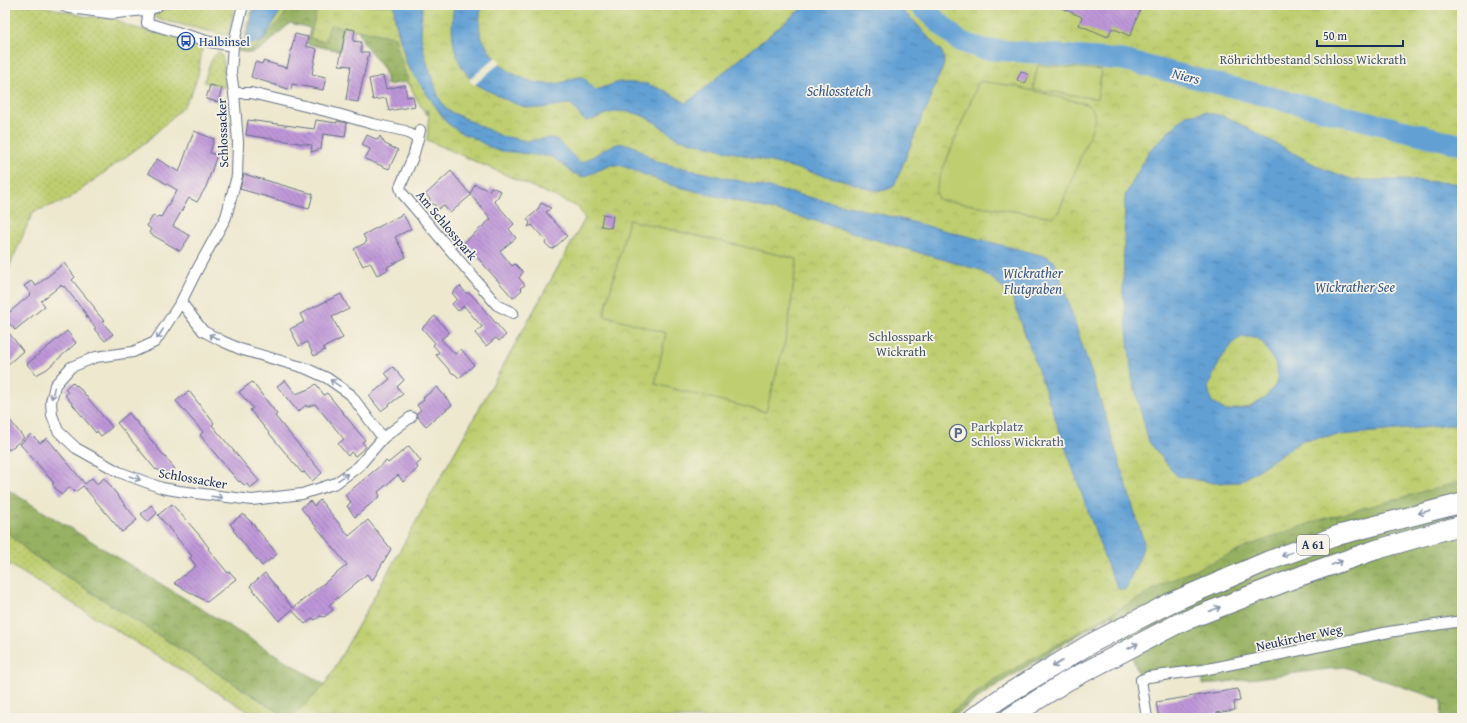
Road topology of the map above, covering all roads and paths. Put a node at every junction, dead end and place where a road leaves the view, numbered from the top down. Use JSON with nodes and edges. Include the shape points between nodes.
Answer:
{"nodes":[{"id":1,"x":67,"y":5,"type":"edge"},
{"id":2,"x":243,"y":5,"type":"edge"},
{"id":3,"x":152,"y":6,"type":"edge"},
{"id":4,"x":233,"y":46,"type":"junction"},
{"id":5,"x":234,"y":93,"type":"junction"},
{"id":6,"x":181,"y":302,"type":"junction"},
{"id":7,"x":513,"y":313,"type":"dead end"},
{"id":8,"x":411,"y":417,"type":"dead end"},
{"id":9,"x":383,"y":438,"type":"junction"},
{"id":10,"x":1462,"y":503,"type":"edge"},
{"id":11,"x":1462,"y":525,"type":"edge"},
{"id":12,"x":1462,"y":621,"type":"edge"},
{"id":13,"x":974,"y":718,"type":"edge"},
{"id":14,"x":1009,"y":718,"type":"edge"},
{"id":15,"x":1147,"y":718,"type":"edge"}],
"edges":[{"from":1,"to":3,"type":"main road","via":[[112,11]]},
{"from":2,"to":4,"type":"street","name":"Schlossacker"},
{"from":3,"to":4,"type":"street","via":[[147,23],[210,42]]},
{"from":4,"to":5,"type":"street","name":"Schlossacker","via":[[231,72]]},
{"from":5,"to":6,"type":"street","name":"Schlossacker","via":[[238,142],[237,176],[226,217]]},
{"from":5,"to":7,"type":"street","name":"Am Schlosspark","via":[[251,93],[419,134],[413,157],[400,187],[402,193],[497,305]]},
{"from":9,"to":6,"type":"street","one_way":true,"via":[[350,394],[327,378],[305,368],[222,341],[203,331]]},
{"from":6,"to":9,"type":"street","name":"Schlossacker","one_way":true,"via":[[154,342],[133,352],[96,356],[71,367],[56,385],[51,402],[52,415],[58,431],[76,448],[119,472],[162,488],[252,500],[302,494],[336,483],[360,466]]},
{"from":8,"to":9,"type":"street","name":"Schlossacker"},
{"from":10,"to":13,"type":"highway","number":"A 61","one_way":true,"via":[[1339,535],[1268,561],[1170,603],[1090,644],[1004,696]]},
{"from":14,"to":11,"type":"highway","number":"A 61","one_way":true,"via":[[1067,681],[1179,623],[1375,550]]},
{"from":12,"to":15,"type":"street","name":"Neukircher Weg","via":[[1389,632],[1240,663],[1148,677],[1141,680]]}]}
